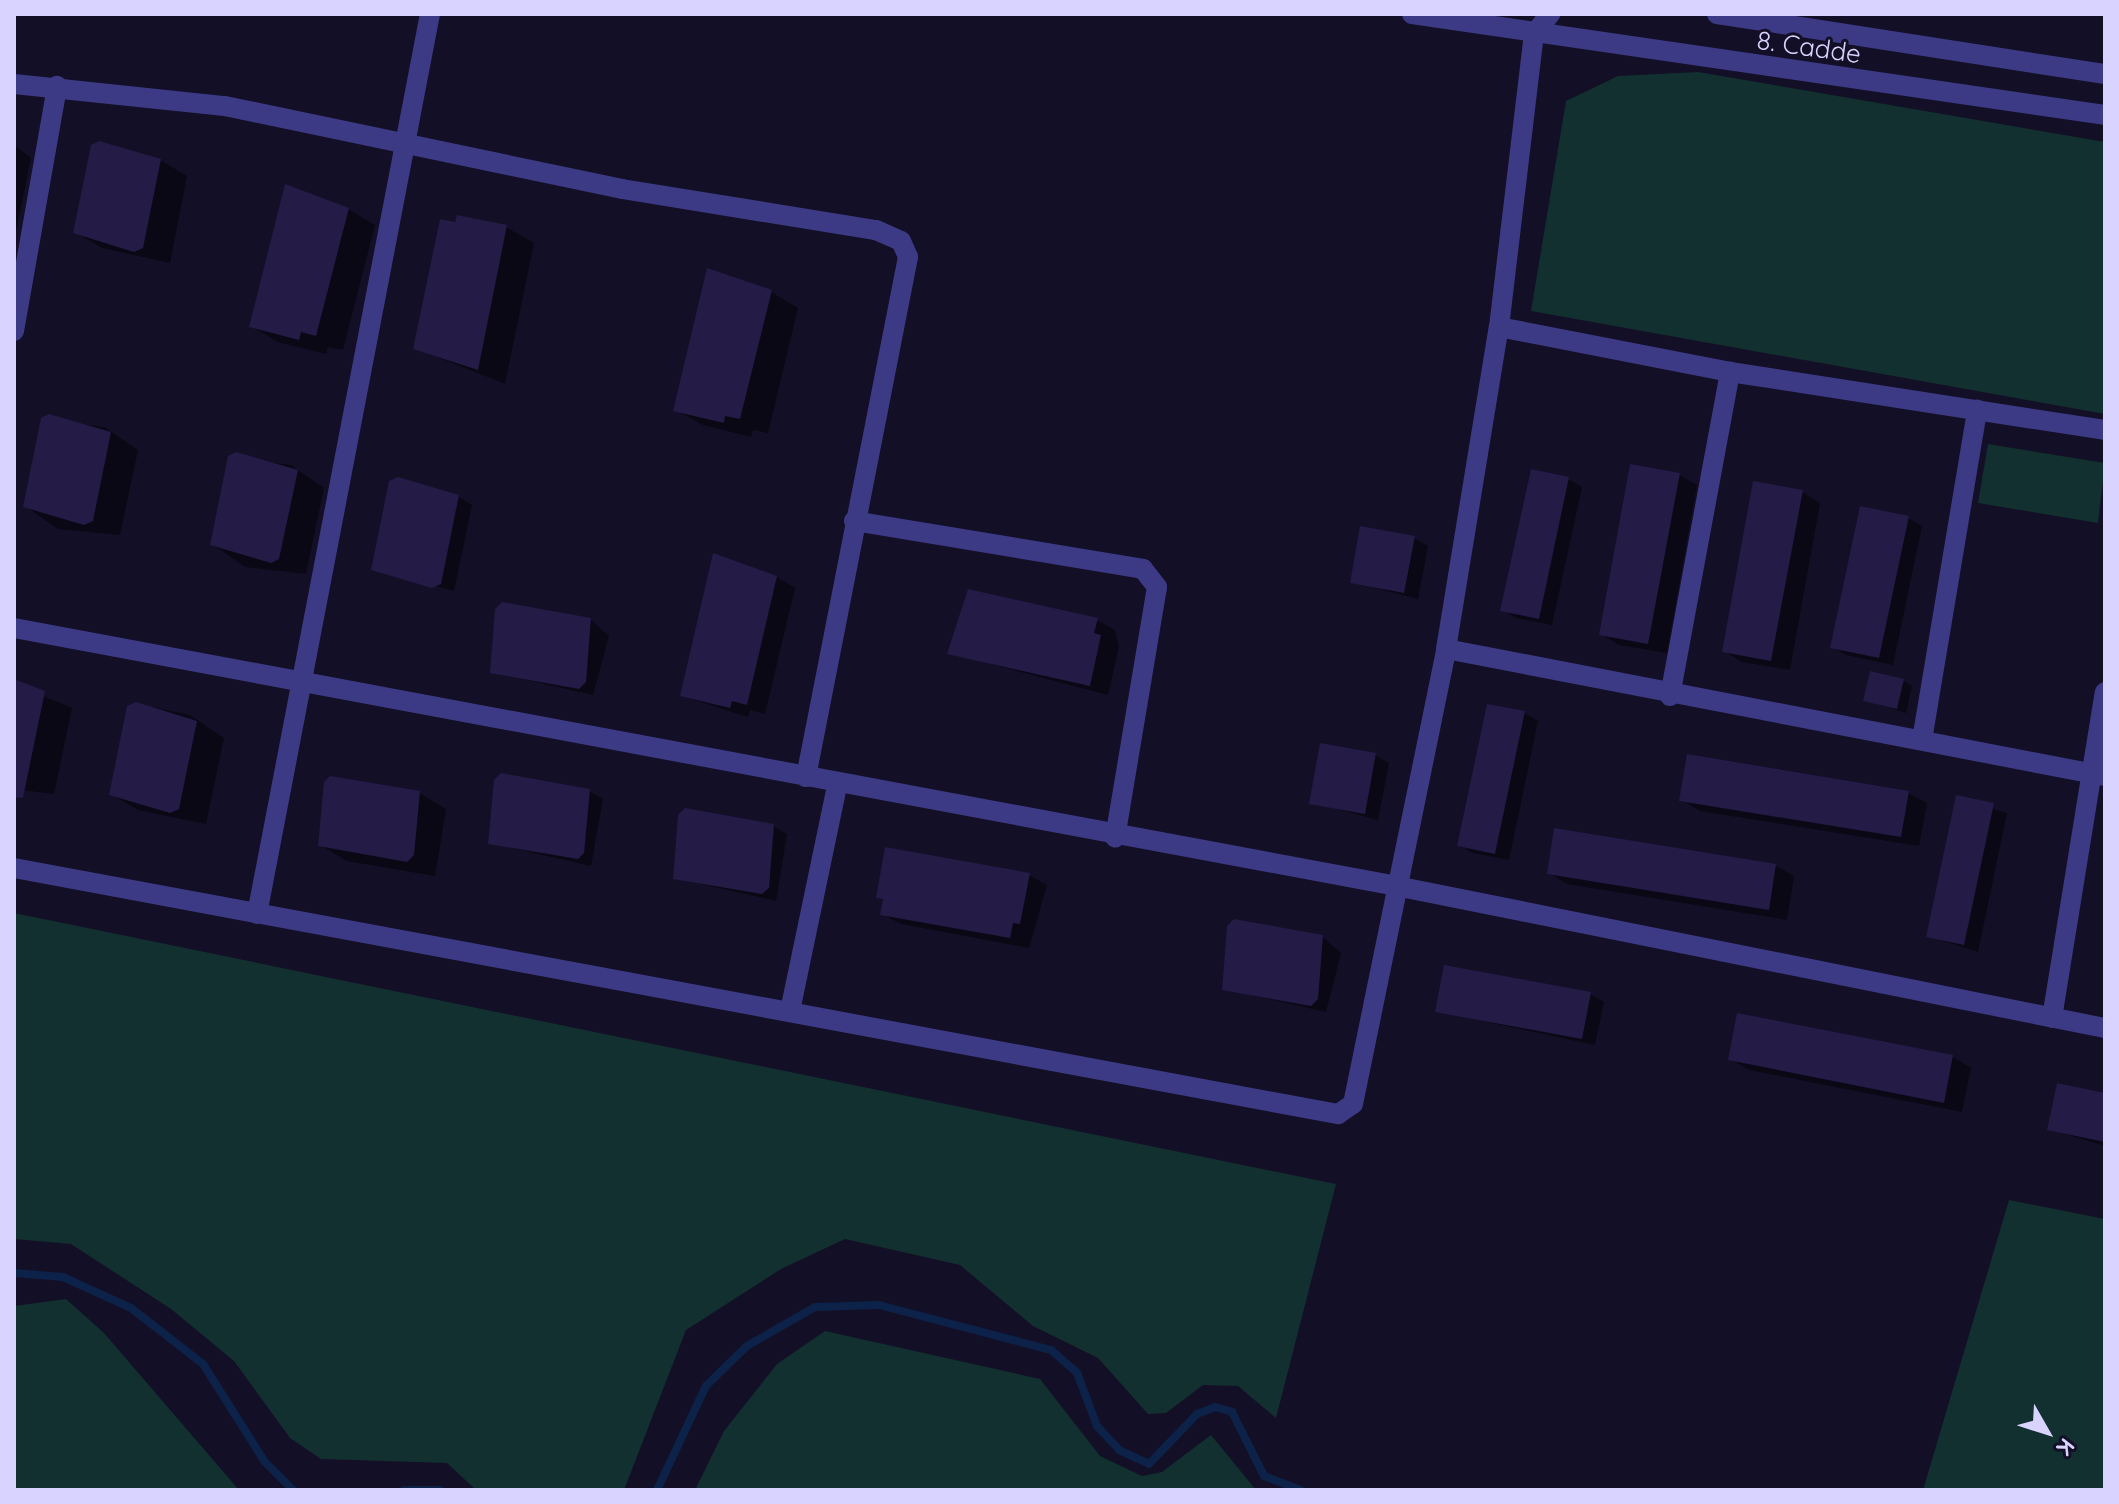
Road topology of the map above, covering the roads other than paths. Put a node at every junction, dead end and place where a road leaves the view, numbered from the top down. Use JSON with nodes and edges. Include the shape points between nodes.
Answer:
{"nodes":[{"id":1,"x":430,"y":14,"type":"edge"},
{"id":2,"x":1412,"y":14,"type":"edge"},
{"id":3,"x":1550,"y":14,"type":"edge"},
{"id":4,"x":1717,"y":14,"type":"edge"},
{"id":5,"x":1534,"y":34,"type":"junction"},
{"id":6,"x":2105,"y":74,"type":"edge"},
{"id":7,"x":14,"y":84,"type":"edge"},
{"id":8,"x":57,"y":86,"type":"junction"},
{"id":9,"x":2105,"y":115,"type":"edge"},
{"id":10,"x":409,"y":143,"type":"junction"},
{"id":11,"x":1499,"y":327,"type":"junction"},
{"id":12,"x":14,"y":331,"type":"edge"},
{"id":13,"x":1730,"y":372,"type":"junction"},
{"id":14,"x":1977,"y":410,"type":"junction"},
{"id":15,"x":2105,"y":430,"type":"edge"},
{"id":16,"x":854,"y":521,"type":"junction"},
{"id":17,"x":14,"y":628,"type":"edge"},
{"id":18,"x":1446,"y":649,"type":"junction"},
{"id":19,"x":305,"y":688,"type":"junction"},
{"id":20,"x":2105,"y":692,"type":"edge"},
{"id":21,"x":1670,"y":696,"type":"junction"},
{"id":22,"x":1922,"y":740,"type":"junction"},
{"id":23,"x":2098,"y":774,"type":"edge"},
{"id":24,"x":806,"y":777,"type":"junction"},
{"id":25,"x":837,"y":786,"type":"junction"},
{"id":26,"x":1115,"y":838,"type":"junction"},
{"id":27,"x":14,"y":868,"type":"edge"},
{"id":28,"x":1396,"y":886,"type":"junction"},
{"id":29,"x":257,"y":914,"type":"junction"},
{"id":30,"x":790,"y":1011,"type":"junction"},
{"id":31,"x":2052,"y":1018,"type":"junction"},
{"id":32,"x":2105,"y":1028,"type":"edge"}],
"edges":[{"from":1,"to":10,"type":"street"},
{"from":2,"to":5,"type":"street","name":"8. Cadde"},
{"from":3,"to":5,"type":"street"},
{"from":4,"to":6,"type":"street","name":"8. Cadde"},
{"from":5,"to":9,"type":"street","name":"8. Cadde"},
{"from":5,"to":11,"type":"street"},
{"from":7,"to":8,"type":"street"},
{"from":8,"to":10,"type":"street","via":[[225,106]]},
{"from":8,"to":12,"type":"street"},
{"from":10,"to":16,"type":"street","via":[[622,189],[876,230],[901,241],[908,257]]},
{"from":10,"to":19,"type":"street"},
{"from":11,"to":13,"type":"street"},
{"from":11,"to":18,"type":"street"},
{"from":13,"to":14,"type":"street"},
{"from":13,"to":21,"type":"street"},
{"from":14,"to":15,"type":"street"},
{"from":14,"to":22,"type":"street"},
{"from":16,"to":24,"type":"street"},
{"from":16,"to":26,"type":"street","via":[[1143,569],[1157,587]]},
{"from":17,"to":19,"type":"street"},
{"from":18,"to":21,"type":"street"},
{"from":18,"to":28,"type":"street"},
{"from":19,"to":24,"type":"street"},
{"from":19,"to":29,"type":"street"},
{"from":20,"to":23,"type":"street"},
{"from":21,"to":22,"type":"street"},
{"from":22,"to":23,"type":"street"},
{"from":23,"to":31,"type":"street"},
{"from":24,"to":25,"type":"street"},
{"from":25,"to":26,"type":"street"},
{"from":25,"to":30,"type":"street"},
{"from":26,"to":28,"type":"street"},
{"from":27,"to":29,"type":"street"},
{"from":28,"to":30,"type":"street","via":[[1353,1104],[1338,1114]]},
{"from":28,"to":31,"type":"street"},
{"from":29,"to":30,"type":"street"},
{"from":31,"to":32,"type":"street"}]}
